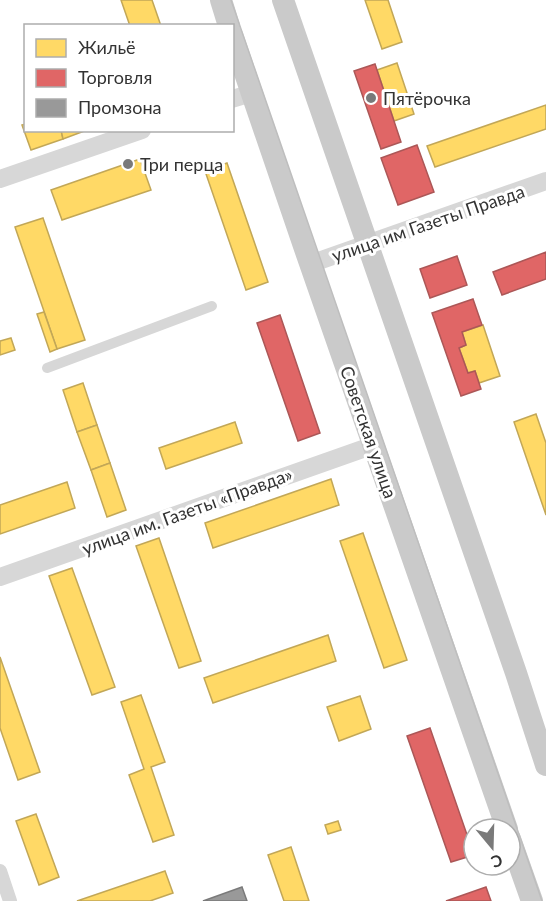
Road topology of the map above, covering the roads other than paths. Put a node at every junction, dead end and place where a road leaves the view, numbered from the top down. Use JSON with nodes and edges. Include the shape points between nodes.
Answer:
{"nodes":[{"id":1,"x":221,"y":0,"type":"edge"},
{"id":2,"x":283,"y":0,"type":"edge"},
{"id":3,"x":228,"y":24,"type":"edge"},
{"id":4,"x":234,"y":47,"type":"edge"},
{"id":5,"x":242,"y":96,"type":"edge"},
{"id":6,"x":136,"y":132,"type":"edge"},
{"id":7,"x":0,"y":179,"type":"edge"},
{"id":8,"x":546,"y":181,"type":"edge"},
{"id":9,"x":368,"y":243,"type":"junction"},
{"id":10,"x":310,"y":264,"type":"junction"},
{"id":11,"x":212,"y":306,"type":"dead end"},
{"id":12,"x":47,"y":368,"type":"dead end"},
{"id":13,"x":374,"y":445,"type":"junction"},
{"id":14,"x":0,"y":577,"type":"edge"},
{"id":15,"x":546,"y":765,"type":"edge"},
{"id":16,"x":503,"y":817,"type":"edge"},
{"id":17,"x":0,"y":871,"type":"edge"},
{"id":18,"x":522,"y":873,"type":"edge"},
{"id":19,"x":10,"y":901,"type":"edge"},
{"id":20,"x":532,"y":901,"type":"edge"}],
"edges":[{"from":1,"to":3,"type":"main road"},
{"from":2,"to":9,"type":"main road"},
{"from":4,"to":5,"type":"main road","name":"Советская улица"},
{"from":5,"to":10,"type":"main road","name":"Советская улица"},
{"from":6,"to":7,"type":"street"},
{"from":8,"to":9,"type":"street","name":"улица им Газеты Правда"},
{"from":9,"to":10,"type":"street","name":"улица им Газеты Правда"},
{"from":9,"to":15,"type":"main road"},
{"from":10,"to":13,"type":"main road","name":"Советская улица"},
{"from":11,"to":12,"type":"street"},
{"from":13,"to":14,"type":"street","name":"улица им. Газеты «Правда»"},
{"from":13,"to":16,"type":"main road","name":"Советская улица"},
{"from":17,"to":19,"type":"street"},
{"from":18,"to":20,"type":"main road"}]}
